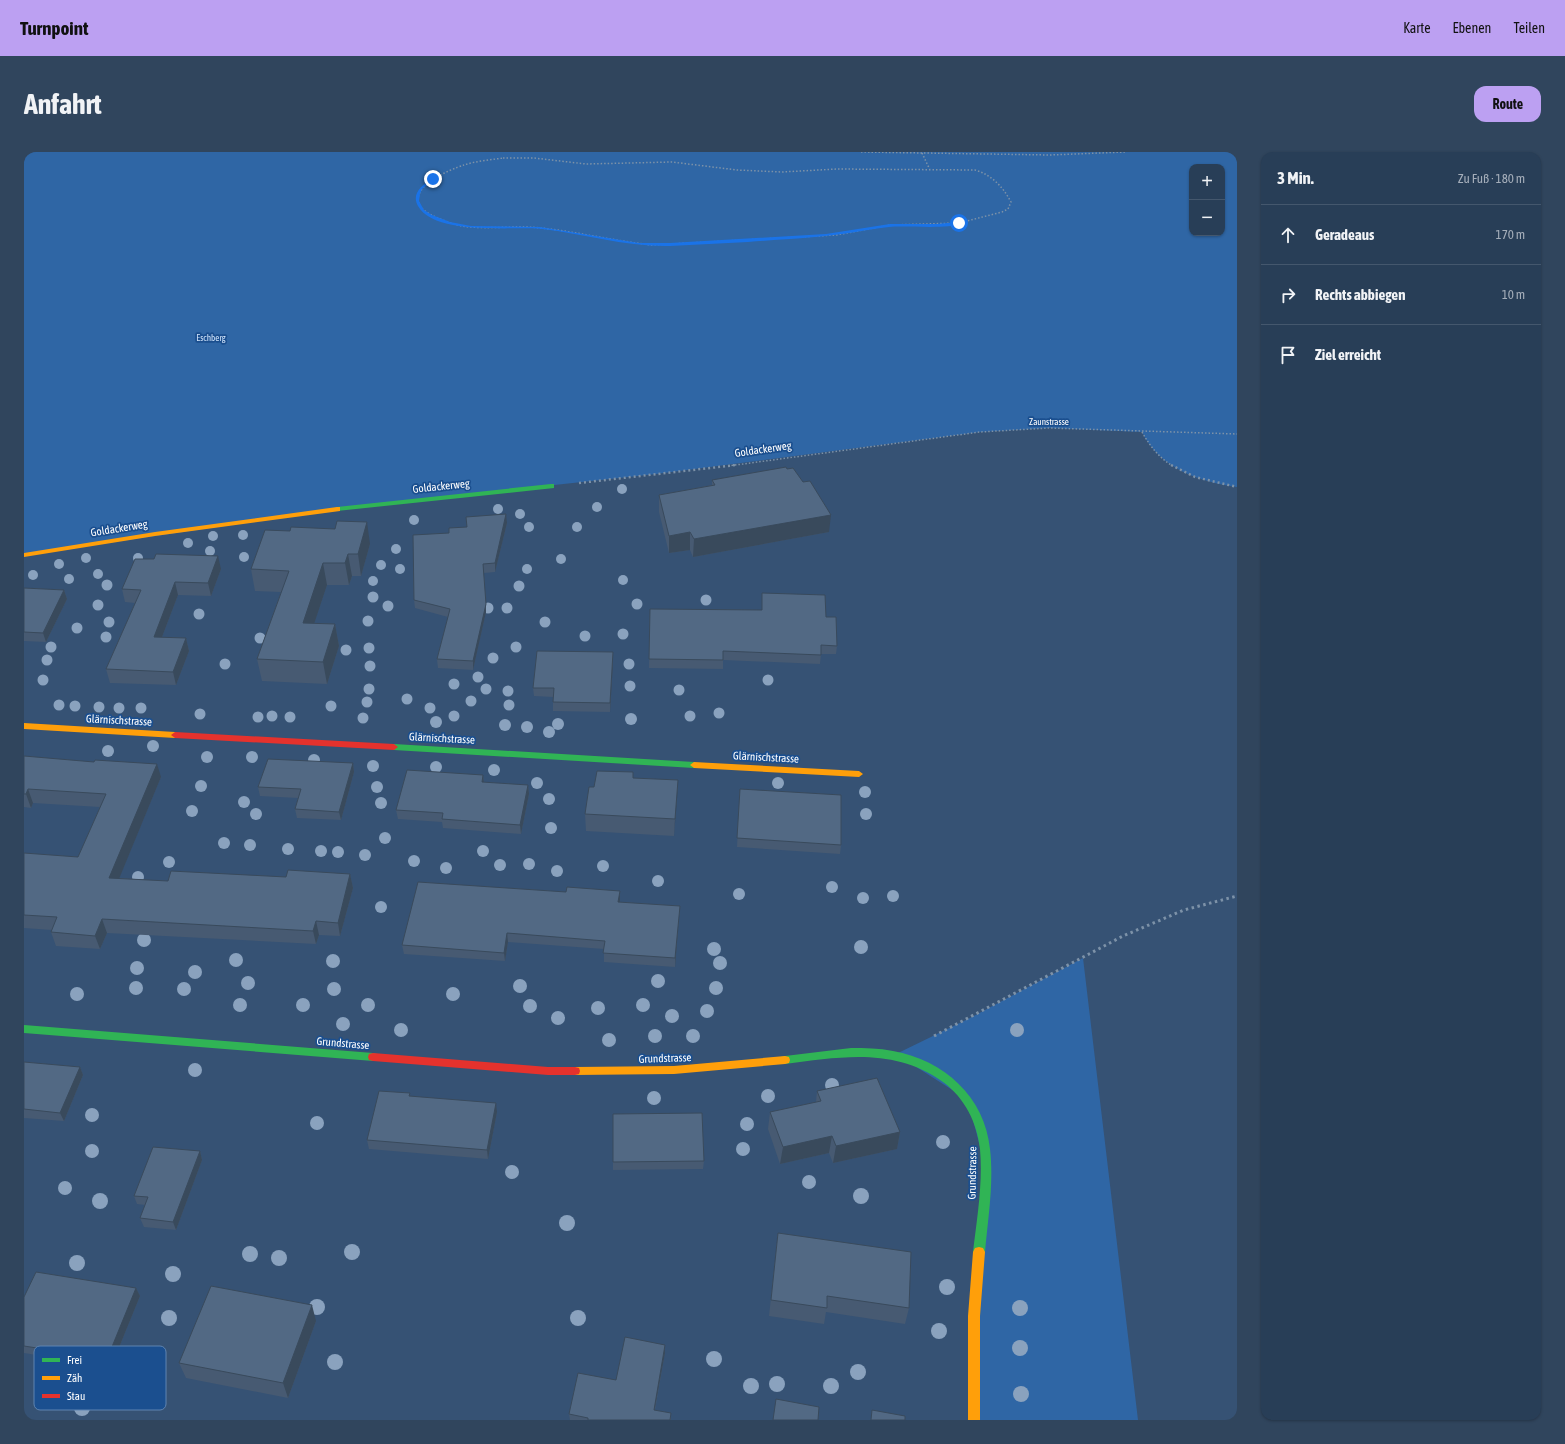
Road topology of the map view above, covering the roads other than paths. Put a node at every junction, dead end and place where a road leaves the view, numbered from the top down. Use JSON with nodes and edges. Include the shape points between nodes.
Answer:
{"nodes":[{"id":1,"x":551,"y":486,"type":"road end"},
{"id":2,"x":24,"y":556,"type":"edge"},
{"id":3,"x":24,"y":726,"type":"edge"},
{"id":4,"x":859,"y":774,"type":"dead end"},
{"id":5,"x":24,"y":1029,"type":"edge"},
{"id":6,"x":974,"y":1420,"type":"edge"}],
"edges":[{"from":1,"to":2,"type":"street","name":"Goldackerweg","via":[[288,515]]},
{"from":3,"to":4,"type":"street","name":"Glärnischstrasse"},
{"from":5,"to":6,"type":"street","name":"Grundstrasse","via":[[554,1071],[677,1070],[843,1053],[878,1052],[916,1060],[936,1070],[968,1100],[983,1132],[986,1149],[974,1316]]}]}
